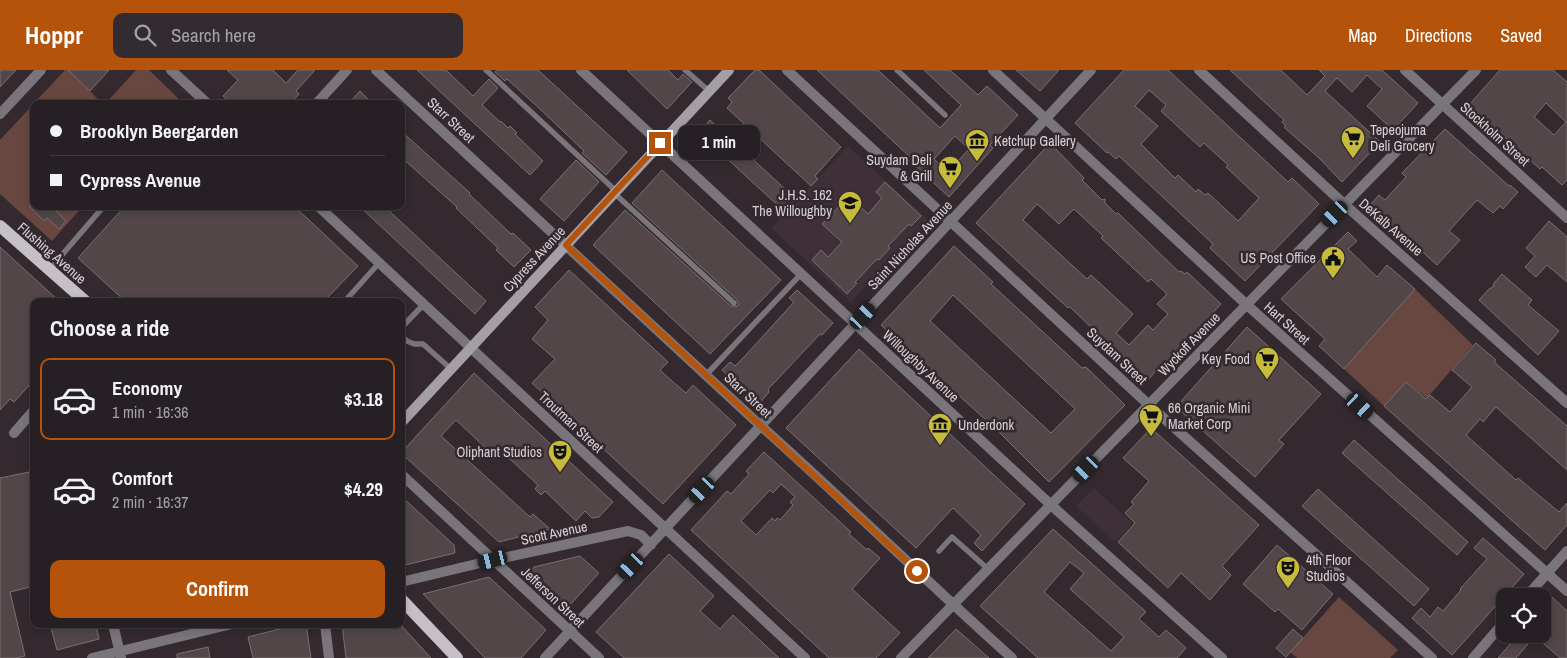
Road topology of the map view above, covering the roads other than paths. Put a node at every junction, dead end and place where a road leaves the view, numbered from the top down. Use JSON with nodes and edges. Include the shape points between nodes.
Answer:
{"nodes":[{"id":1,"x":41,"y":70,"type":"edge"},
{"id":2,"x":347,"y":70,"type":"edge"},
{"id":3,"x":376,"y":70,"type":"edge"},
{"id":4,"x":486,"y":70,"type":"edge"},
{"id":5,"x":582,"y":70,"type":"edge"},
{"id":6,"x":686,"y":70,"type":"edge"},
{"id":7,"x":729,"y":70,"type":"edge"},
{"id":8,"x":787,"y":70,"type":"edge"},
{"id":9,"x":897,"y":70,"type":"edge"},
{"id":10,"x":993,"y":70,"type":"edge"},
{"id":11,"x":1091,"y":70,"type":"edge"},
{"id":12,"x":1199,"y":70,"type":"edge"},
{"id":13,"x":1405,"y":70,"type":"edge"},
{"id":14,"x":1476,"y":70,"type":"edge"},
{"id":15,"x":175,"y":71,"type":"edge"},
{"id":16,"x":709,"y":91,"type":"junction"},
{"id":17,"x":204,"y":100,"type":"edge"},
{"id":18,"x":320,"y":100,"type":"edge"},
{"id":19,"x":1442,"y":104,"type":"junction"},
{"id":20,"x":0,"y":114,"type":"edge"},
{"id":21,"x":945,"y":115,"type":"dead end"},
{"id":22,"x":1046,"y":119,"type":"junction"},
{"id":23,"x":660,"y":143,"type":"junction"},
{"id":24,"x":615,"y":192,"type":"junction"},
{"id":25,"x":1344,"y":204,"type":"junction"},
{"id":26,"x":101,"y":210,"type":"edge"},
{"id":27,"x":322,"y":210,"type":"edge"},
{"id":28,"x":1567,"y":218,"type":"edge"},
{"id":29,"x":951,"y":222,"type":"junction"},
{"id":30,"x":0,"y":226,"type":"edge"},
{"id":31,"x":566,"y":245,"type":"junction"},
{"id":32,"x":379,"y":263,"type":"junction"},
{"id":33,"x":49,"y":270,"type":"junction"},
{"id":34,"x":801,"y":274,"type":"junction"},
{"id":35,"x":82,"y":298,"type":"edge"},
{"id":36,"x":348,"y":298,"type":"edge"},
{"id":37,"x":734,"y":303,"type":"dead end"},
{"id":38,"x":424,"y":304,"type":"junction"},
{"id":39,"x":1247,"y":305,"type":"junction"},
{"id":40,"x":405,"y":324,"type":"edge"},
{"id":41,"x":856,"y":324,"type":"junction"},
{"id":42,"x":405,"y":339,"type":"edge"},
{"id":43,"x":471,"y":348,"type":"junction"},
{"id":44,"x":451,"y":369,"type":"junction"},
{"id":45,"x":706,"y":375,"type":"junction"},
{"id":46,"x":1567,"y":403,"type":"edge"},
{"id":47,"x":1149,"y":405,"type":"junction"},
{"id":48,"x":30,"y":415,"type":"edge"},
{"id":49,"x":405,"y":418,"type":"edge"},
{"id":50,"x":760,"y":426,"type":"junction"},
{"id":51,"x":14,"y":433,"type":"dead end"},
{"id":52,"x":405,"y":478,"type":"edge"},
{"id":53,"x":1051,"y":505,"type":"junction"},
{"id":54,"x":666,"y":529,"type":"junction"},
{"id":55,"x":651,"y":545,"type":"junction"},
{"id":56,"x":939,"y":551,"type":"dead end"},
{"id":57,"x":1567,"y":551,"type":"edge"},
{"id":58,"x":493,"y":560,"type":"junction"},
{"id":59,"x":988,"y":569,"type":"junction"},
{"id":60,"x":1547,"y":574,"type":"junction"},
{"id":61,"x":405,"y":581,"type":"edge"},
{"id":62,"x":1534,"y":588,"type":"edge"},
{"id":63,"x":1567,"y":591,"type":"edge"},
{"id":64,"x":405,"y":603,"type":"edge"},
{"id":65,"x":953,"y":605,"type":"junction"},
{"id":66,"x":114,"y":628,"type":"edge"},
{"id":67,"x":218,"y":628,"type":"edge"},
{"id":68,"x":325,"y":628,"type":"edge"},
{"id":69,"x":1496,"y":631,"type":"edge"},
{"id":70,"x":570,"y":632,"type":"junction"},
{"id":71,"x":120,"y":655,"type":"edge"},
{"id":72,"x":92,"y":658,"type":"edge"},
{"id":73,"x":329,"y":658,"type":"edge"},
{"id":74,"x":458,"y":658,"type":"edge"},
{"id":75,"x":546,"y":658,"type":"edge"},
{"id":76,"x":599,"y":658,"type":"edge"},
{"id":77,"x":805,"y":658,"type":"edge"},
{"id":78,"x":901,"y":658,"type":"edge"},
{"id":79,"x":1012,"y":658,"type":"edge"},
{"id":80,"x":1222,"y":658,"type":"edge"},
{"id":81,"x":1432,"y":658,"type":"edge"},
{"id":82,"x":1473,"y":658,"type":"edge"}],
"edges":[{"from":1,"to":20,"type":"street"},
{"from":2,"to":18,"type":"street"},
{"from":3,"to":31,"type":"street","name":"Starr Street"},
{"from":4,"to":24,"type":"lane"},
{"from":5,"to":23,"type":"street","name":"Willoughby Avenue"},
{"from":6,"to":16,"type":"lane"},
{"from":7,"to":16,"type":"main road","name":"Cypress Avenue"},
{"from":8,"to":29,"type":"street","name":"Suydam Street"},
{"from":9,"to":21,"type":"lane"},
{"from":10,"to":22,"type":"street","name":"Hart Street"},
{"from":11,"to":22,"type":"street","name":"Saint Nicholas Avenue"},
{"from":12,"to":25,"type":"street","name":"DeKalb Avenue"},
{"from":13,"to":19,"type":"street","name":"Stockholm Street"},
{"from":14,"to":19,"type":"street","name":"Wyckoff Avenue"},
{"from":15,"to":17,"type":"street"},
{"from":16,"to":23,"type":"main road","name":"Cypress Avenue"},
{"from":19,"to":25,"type":"street","name":"Wyckoff Avenue"},
{"from":19,"to":28,"type":"street","name":"Stockholm Street"},
{"from":22,"to":29,"type":"street","name":"Saint Nicholas Avenue"},
{"from":22,"to":39,"type":"street","name":"Hart Street"},
{"from":23,"to":24,"type":"main road","name":"Cypress Avenue"},
{"from":23,"to":34,"type":"street","name":"Willoughby Avenue"},
{"from":24,"to":31,"type":"main road","name":"Cypress Avenue"},
{"from":24,"to":37,"type":"lane"},
{"from":25,"to":39,"type":"street","name":"Wyckoff Avenue"},
{"from":25,"to":46,"type":"street","name":"DeKalb Avenue"},
{"from":26,"to":33,"type":"lane"},
{"from":27,"to":32,"type":"street","name":"Troutman Street"},
{"from":29,"to":41,"type":"street","name":"Saint Nicholas Avenue"},
{"from":29,"to":47,"type":"street","name":"Suydam Street"},
{"from":30,"to":33,"type":"main road","name":"Flushing Avenue"},
{"from":31,"to":43,"type":"main road","name":"Cypress Avenue"},
{"from":31,"to":45,"type":"street","name":"Starr Street"},
{"from":32,"to":36,"type":"lane"},
{"from":32,"to":38,"type":"street","name":"Troutman Street"},
{"from":33,"to":35,"type":"main road","name":"Flushing Avenue"},
{"from":34,"to":41,"type":"street","name":"Willoughby Avenue"},
{"from":34,"to":45,"type":"lane"},
{"from":38,"to":40,"type":"lane"},
{"from":38,"to":43,"type":"street","name":"Troutman Street"},
{"from":39,"to":47,"type":"street","name":"Wyckoff Avenue"},
{"from":39,"to":60,"type":"street","name":"Hart Street"},
{"from":41,"to":50,"type":"street","name":"Saint Nicholas Avenue"},
{"from":41,"to":53,"type":"street","name":"Willoughby Avenue"},
{"from":42,"to":44,"type":"lane","via":[[423,344]]},
{"from":43,"to":44,"type":"main road","name":"Cypress Avenue"},
{"from":43,"to":54,"type":"street","name":"Troutman Street"},
{"from":44,"to":49,"type":"main road","name":"Cypress Avenue"},
{"from":45,"to":50,"type":"street","name":"Starr Street"},
{"from":47,"to":53,"type":"street","name":"Wyckoff Avenue"},
{"from":47,"to":81,"type":"street","name":"Suydam Street"},
{"from":48,"to":51,"type":"street"},
{"from":50,"to":54,"type":"street","name":"Saint Nicholas Avenue"},
{"from":50,"to":65,"type":"street","name":"Starr Street"},
{"from":52,"to":58,"type":"street","name":"Jefferson Street"},
{"from":53,"to":59,"type":"street","name":"Wyckoff Avenue"},
{"from":53,"to":80,"type":"street","name":"Willoughby Avenue"},
{"from":54,"to":55,"type":"street","name":"Saint Nicholas Avenue"},
{"from":54,"to":77,"type":"street","name":"Troutman Street"},
{"from":55,"to":58,"type":"street","name":"Scott Avenue","via":[[641,535],[628,531]]},
{"from":55,"to":70,"type":"street","name":"Saint Nicholas Avenue"},
{"from":56,"to":59,"type":"lane","via":[[952,537]]},
{"from":57,"to":60,"type":"street"},
{"from":58,"to":61,"type":"street","name":"Scott Avenue"},
{"from":58,"to":70,"type":"street","name":"Jefferson Street"},
{"from":59,"to":65,"type":"street","name":"Wyckoff Avenue"},
{"from":60,"to":62,"type":"street"},
{"from":60,"to":63,"type":"street","name":"Hart Street"},
{"from":64,"to":74,"type":"main road"},
{"from":65,"to":78,"type":"street","name":"Wyckoff Avenue"},
{"from":65,"to":79,"type":"street","name":"Starr Street"},
{"from":66,"to":71,"type":"street"},
{"from":67,"to":71,"type":"street"},
{"from":68,"to":73,"type":"street"},
{"from":69,"to":82,"type":"street"},
{"from":70,"to":75,"type":"street","name":"Saint Nicholas Avenue"},
{"from":70,"to":76,"type":"street","name":"Jefferson Street"},
{"from":71,"to":72,"type":"street"}]}
